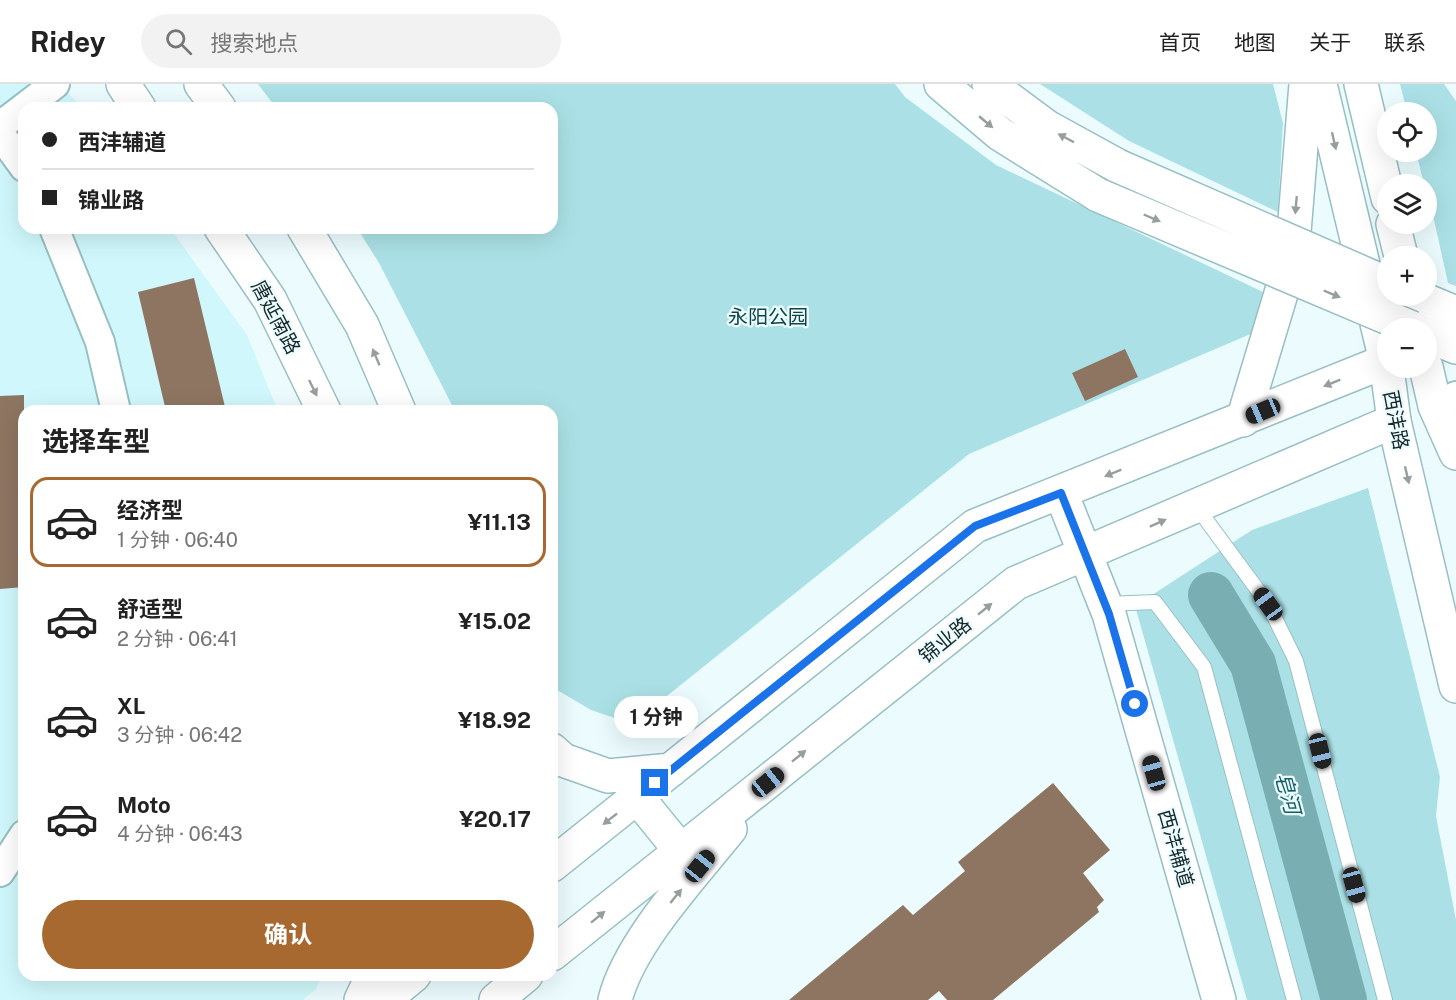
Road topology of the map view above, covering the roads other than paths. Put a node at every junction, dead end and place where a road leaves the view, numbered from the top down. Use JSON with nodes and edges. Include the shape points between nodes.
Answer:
{"nodes":[{"id":1,"x":55,"y":84,"type":"edge"},
{"id":2,"x":123,"y":84,"type":"edge"},
{"id":3,"x":201,"y":84,"type":"edge"},
{"id":4,"x":941,"y":84,"type":"edge"},
{"id":5,"x":988,"y":84,"type":"edge"},
{"id":6,"x":1306,"y":84,"type":"edge"},
{"id":7,"x":1320,"y":84,"type":"edge"},
{"id":8,"x":1361,"y":84,"type":"edge"},
{"id":9,"x":31,"y":102,"type":"edge"},
{"id":10,"x":135,"y":102,"type":"edge"},
{"id":11,"x":214,"y":102,"type":"edge"},
{"id":12,"x":18,"y":112,"type":"edge"},
{"id":13,"x":0,"y":126,"type":"edge"},
{"id":14,"x":0,"y":134,"type":"edge"},
{"id":15,"x":18,"y":159,"type":"edge"},
{"id":16,"x":1382,"y":174,"type":"edge"},
{"id":17,"x":56,"y":234,"type":"edge"},
{"id":18,"x":225,"y":234,"type":"edge"},
{"id":19,"x":308,"y":234,"type":"edge"},
{"id":20,"x":1377,"y":279,"type":"edge"},
{"id":21,"x":1437,"y":305,"type":"edge"},
{"id":22,"x":1456,"y":313,"type":"edge"},
{"id":23,"x":1388,"y":318,"type":"edge"},
{"id":24,"x":1377,"y":323,"type":"edge"},
{"id":25,"x":1437,"y":339,"type":"edge"},
{"id":26,"x":1456,"y":347,"type":"edge"},
{"id":27,"x":1377,"y":365,"type":"edge"},
{"id":28,"x":1388,"y":378,"type":"edge"},
{"id":29,"x":1432,"y":378,"type":"edge"},
{"id":30,"x":1446,"y":401,"type":"edge"},
{"id":31,"x":115,"y":405,"type":"edge"},
{"id":32,"x":321,"y":405,"type":"edge"},
{"id":33,"x":396,"y":405,"type":"edge"},
{"id":34,"x":1243,"y":420,"type":"junction"},
{"id":35,"x":1394,"y":421,"type":"junction"},
{"id":36,"x":1456,"y":453,"type":"edge"},
{"id":37,"x":1061,"y":493,"type":"junction"},
{"id":38,"x":1196,"y":506,"type":"junction"},
{"id":39,"x":1085,"y":555,"type":"junction"},
{"id":40,"x":1105,"y":604,"type":"junction"},
{"id":41,"x":1456,"y":687,"type":"edge"},
{"id":42,"x":558,"y":755,"type":"edge"},
{"id":43,"x":671,"y":770,"type":"junction"},
{"id":44,"x":768,"y":782,"type":"junction"},
{"id":45,"x":637,"y":797,"type":"junction"},
{"id":46,"x":18,"y":844,"type":"edge"},
{"id":47,"x":681,"y":851,"type":"junction"},
{"id":48,"x":558,"y":859,"type":"edge"},
{"id":49,"x":0,"y":872,"type":"edge"},
{"id":50,"x":558,"y":949,"type":"edge"},
{"id":51,"x":370,"y":981,"type":"edge"},
{"id":52,"x":407,"y":981,"type":"edge"},
{"id":53,"x":484,"y":981,"type":"edge"},
{"id":54,"x":520,"y":981,"type":"edge"},
{"id":55,"x":530,"y":981,"type":"edge"},
{"id":56,"x":361,"y":1000,"type":"edge"},
{"id":57,"x":384,"y":1000,"type":"edge"},
{"id":58,"x":488,"y":1000,"type":"edge"},
{"id":59,"x":496,"y":1000,"type":"edge"},
{"id":60,"x":536,"y":1000,"type":"edge"},
{"id":61,"x":615,"y":1000,"type":"edge"},
{"id":62,"x":1219,"y":1000,"type":"edge"},
{"id":63,"x":1294,"y":1000,"type":"edge"},
{"id":64,"x":1385,"y":1000,"type":"edge"}],
"edges":[{"from":1,"to":9,"type":"street"},
{"from":2,"to":10,"type":"main road"},
{"from":3,"to":11,"type":"main road"},
{"from":4,"to":23,"type":"main road","one_way":true,"bridge":true,"via":[[1000,134],[1098,195]]},
{"from":20,"to":5,"type":"main road","one_way":true,"bridge":true,"via":[[1118,166],[1047,127]]},
{"from":6,"to":34,"type":"main road","one_way":true,"via":[[1292,257]]},
{"from":7,"to":24,"type":"main road","name":"西沣路","one_way":true},
{"from":8,"to":16,"type":"main road"},
{"from":12,"to":13,"type":"street"},
{"from":14,"to":15,"type":"street"},
{"from":17,"to":31,"type":"street","via":[[100,342]]},
{"from":18,"to":32,"type":"main road","name":"唐延南路","one_way":true,"via":[[270,300]]},
{"from":33,"to":19,"type":"main road","one_way":true,"via":[[362,325]]},
{"from":21,"to":22,"type":"main road"},
{"from":25,"to":26,"type":"main road"},
{"from":27,"to":34,"type":"main road","one_way":true},
{"from":28,"to":35,"type":"main road","name":"西沣路"},
{"from":29,"to":30,"type":"main road","name":"西沣路"},
{"from":30,"to":36,"type":"main road","name":"西沣路"},
{"from":34,"to":37,"type":"main road","one_way":true},
{"from":35,"to":38,"type":"main road","name":"锦业路"},
{"from":35,"to":41,"type":"main road","name":"西沣路","one_way":true},
{"from":37,"to":39,"type":"main road","name":"西沣辅道"},
{"from":37,"to":43,"type":"main road","via":[[975,526]]},
{"from":39,"to":38,"type":"main road","name":"锦业路","one_way":true},
{"from":38,"to":64,"type":"lane","via":[[1268,604],[1296,661]]},
{"from":39,"to":40,"type":"main road","name":"西沣辅道"},
{"from":44,"to":39,"type":"main road","name":"锦业路","one_way":true,"via":[[1016,583]]},
{"from":40,"to":62,"type":"main road","name":"西沣辅道"},
{"from":40,"to":63,"type":"lane","via":[[1155,602],[1204,667]]},
{"from":42,"to":43,"type":"main road","via":[[608,776]]},
{"from":43,"to":45,"type":"main road"},
{"from":44,"to":47,"type":"main road","name":"锦业路"},
{"from":61,"to":44,"type":"main road","one_way":true,"via":[[619,982],[662,913]]},
{"from":45,"to":47,"type":"main road"},
{"from":45,"to":48,"type":"main road","one_way":true},
{"from":46,"to":49,"type":"street"},
{"from":50,"to":47,"type":"main road","name":"锦业路","one_way":true},
{"from":51,"to":56,"type":"main road"},
{"from":52,"to":57,"type":"main road"},
{"from":53,"to":58,"type":"main road"},
{"from":54,"to":59,"type":"main road"},
{"from":55,"to":60,"type":"main road"}]}
